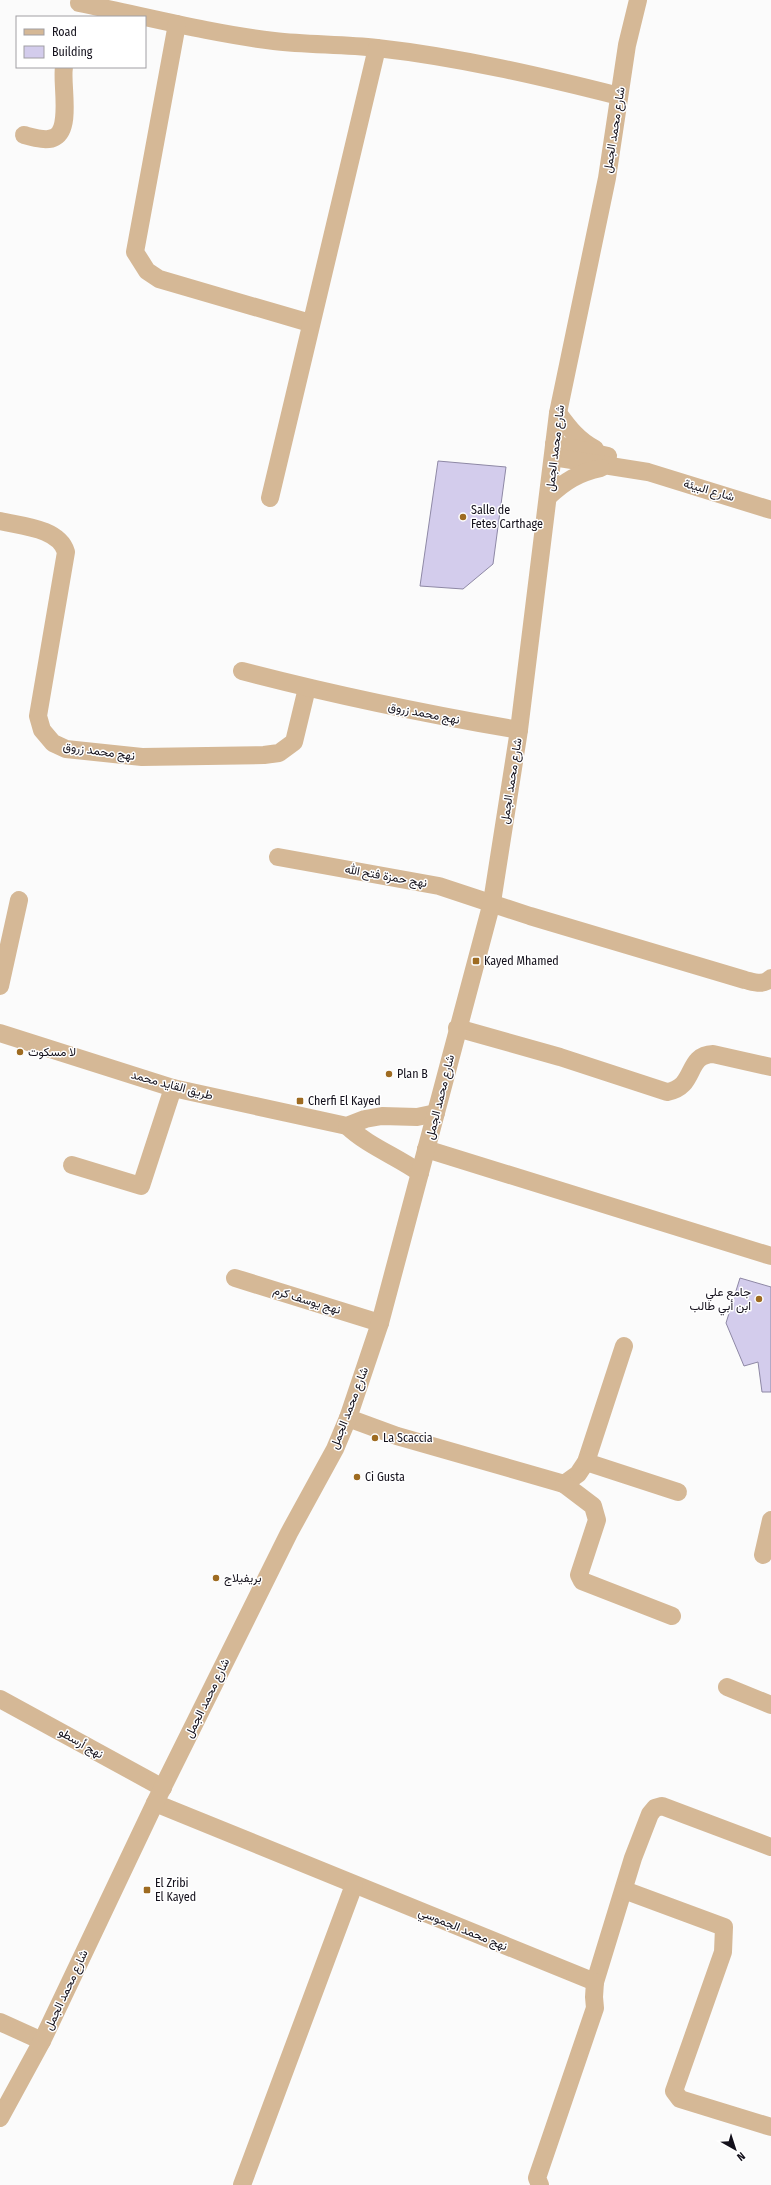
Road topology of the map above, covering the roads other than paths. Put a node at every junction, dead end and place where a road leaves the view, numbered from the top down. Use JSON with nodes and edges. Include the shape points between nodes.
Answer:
{"nodes":[{"id":1,"x":638,"y":0,"type":"edge"},
{"id":2,"x":78,"y":7,"type":"edge"},
{"id":3,"x":130,"y":16,"type":"edge"},
{"id":4,"x":146,"y":19,"type":"edge"},
{"id":5,"x":177,"y":24,"type":"junction"},
{"id":6,"x":377,"y":48,"type":"junction"},
{"id":7,"x":64,"y":68,"type":"edge"},
{"id":8,"x":619,"y":96,"type":"junction"},
{"id":9,"x":24,"y":135,"type":"dead end"},
{"id":10,"x":310,"y":323,"type":"junction"},
{"id":11,"x":558,"y":413,"type":"junction"},
{"id":12,"x":554,"y":450,"type":"junction"},
{"id":13,"x":609,"y":461,"type":"junction"},
{"id":14,"x":548,"y":497,"type":"junction"},
{"id":15,"x":270,"y":498,"type":"dead end"},
{"id":16,"x":771,"y":510,"type":"edge"},
{"id":17,"x":0,"y":521,"type":"edge"},
{"id":18,"x":242,"y":671,"type":"dead end"},
{"id":19,"x":307,"y":688,"type":"junction"},
{"id":20,"x":519,"y":730,"type":"junction"},
{"id":21,"x":278,"y":856,"type":"dead end"},
{"id":22,"x":19,"y":900,"type":"dead end"},
{"id":23,"x":492,"y":902,"type":"junction"},
{"id":24,"x":771,"y":978,"type":"edge"},
{"id":25,"x":0,"y":986,"type":"edge"},
{"id":26,"x":457,"y":1028,"type":"junction"},
{"id":27,"x":0,"y":1033,"type":"edge"},
{"id":28,"x":771,"y":1067,"type":"edge"},
{"id":29,"x":173,"y":1088,"type":"junction"},
{"id":30,"x":436,"y":1113,"type":"junction"},
{"id":31,"x":347,"y":1126,"type":"junction"},
{"id":32,"x":426,"y":1149,"type":"junction"},
{"id":33,"x":72,"y":1165,"type":"dead end"},
{"id":34,"x":420,"y":1173,"type":"junction"},
{"id":35,"x":771,"y":1256,"type":"edge"},
{"id":36,"x":235,"y":1278,"type":"dead end"},
{"id":37,"x":380,"y":1323,"type":"junction"},
{"id":38,"x":624,"y":1346,"type":"dead end"},
{"id":39,"x":348,"y":1418,"type":"junction"},
{"id":40,"x":586,"y":1462,"type":"junction"},
{"id":41,"x":564,"y":1484,"type":"junction"},
{"id":42,"x":678,"y":1492,"type":"dead end"},
{"id":43,"x":771,"y":1520,"type":"edge"},
{"id":44,"x":763,"y":1555,"type":"dead end"},
{"id":45,"x":672,"y":1616,"type":"dead end"},
{"id":46,"x":727,"y":1687,"type":"dead end"},
{"id":47,"x":0,"y":1698,"type":"edge"},
{"id":48,"x":771,"y":1705,"type":"edge"},
{"id":49,"x":159,"y":1795,"type":"junction"},
{"id":50,"x":771,"y":1847,"type":"edge"},
{"id":51,"x":354,"y":1885,"type":"junction"},
{"id":52,"x":624,"y":1890,"type":"junction"},
{"id":53,"x":595,"y":1982,"type":"junction"},
{"id":54,"x":0,"y":2022,"type":"edge"},
{"id":55,"x":42,"y":2041,"type":"junction"},
{"id":56,"x":0,"y":2118,"type":"edge"},
{"id":57,"x":771,"y":2128,"type":"edge"},
{"id":58,"x":242,"y":2185,"type":"edge"},
{"id":59,"x":540,"y":2185,"type":"edge"}],
"edges":[{"from":1,"to":8,"type":"street","name":"شارع محمد الجمل","via":[[627,45]]},
{"from":2,"to":3,"type":"street"},
{"from":4,"to":5,"type":"street"},
{"from":5,"to":6,"type":"street","via":[[274,41]]},
{"from":5,"to":10,"type":"street","via":[[135,252],[147,271],[159,279]]},
{"from":6,"to":8,"type":"street","via":[[542,76]]},
{"from":6,"to":10,"type":"street"},
{"from":7,"to":9,"type":"street","via":[[64,121],[60,132],[49,138]]},
{"from":8,"to":11,"type":"street","name":"شارع محمد الجمل","via":[[607,178]]},
{"from":10,"to":15,"type":"street","via":[[291,416]]},
{"from":11,"to":12,"type":"street","name":"شارع محمد الجمل"},
{"from":11,"to":13,"type":"street","via":[[572,432]]},
{"from":12,"to":13,"type":"street","name":"شارع البيئة"},
{"from":12,"to":14,"type":"street","name":"شارع محمد الجمل"},
{"from":13,"to":14,"type":"street","via":[[582,472]]},
{"from":13,"to":16,"type":"street","name":"شارع البيئة"},
{"from":14,"to":20,"type":"street","name":"شارع محمد الجمل"},
{"from":17,"to":19,"type":"street","name":"نهج محمد زروق","via":[[45,533],[62,543],[66,552],[38,716],[42,730],[53,743],[66,749],[142,757],[279,753],[294,742]]},
{"from":18,"to":19,"type":"street","name":"نهج محمد زروق"},
{"from":19,"to":20,"type":"street","name":"نهج محمد زروق","via":[[426,714]]},
{"from":20,"to":23,"type":"street","name":"شارع محمد الجمل"},
{"from":21,"to":23,"type":"street","name":"نهج حمزة فتح الله","via":[[439,886]]},
{"from":22,"to":25,"type":"street"},
{"from":23,"to":24,"type":"street","name":"نهج حمزة فتح الله","via":[[530,916],[745,980],[760,983]]},
{"from":23,"to":26,"type":"street","name":"شارع محمد الجمل"},
{"from":26,"to":28,"type":"street","via":[[560,1057],[667,1092],[684,1086],[696,1061],[705,1054]]},
{"from":26,"to":30,"type":"street","name":"شارع محمد الجمل"},
{"from":27,"to":29,"type":"street","name":"طريق القايد محمد"},
{"from":29,"to":31,"type":"street","name":"طريق القايد محمد"},
{"from":29,"to":33,"type":"street","via":[[140,1186]]},
{"from":30,"to":31,"type":"street","name":"طريق القايد محمد","via":[[417,1117],[382,1116]]},
{"from":30,"to":32,"type":"street","name":"شارع محمد الجمل"},
{"from":31,"to":34,"type":"street","name":"طريق القايد محمد","via":[[360,1138],[402,1160]]},
{"from":32,"to":34,"type":"street","name":"شارع محمد الجمل"},
{"from":32,"to":35,"type":"street"},
{"from":34,"to":37,"type":"street","name":"شارع محمد الجمل"},
{"from":36,"to":37,"type":"street","name":"نهج يوسف كرم"},
{"from":37,"to":39,"type":"street","name":"شارع محمد الجمل"},
{"from":38,"to":40,"type":"street"},
{"from":39,"to":41,"type":"street","via":[[397,1436]]},
{"from":39,"to":49,"type":"street","name":"شارع محمد الجمل","via":[[335,1449],[289,1533]]},
{"from":40,"to":41,"type":"street","via":[[578,1474]]},
{"from":40,"to":42,"type":"street"},
{"from":41,"to":45,"type":"street","via":[[593,1506],[597,1520],[579,1575],[582,1581]]},
{"from":43,"to":44,"type":"street"},
{"from":46,"to":48,"type":"street"},
{"from":47,"to":49,"type":"street","name":"نهج أرسطو"},
{"from":49,"to":51,"type":"street","name":"نهج محمد الجموسي"},
{"from":49,"to":55,"type":"street","name":"شارع محمد الجمل"},
{"from":50,"to":52,"type":"street","via":[[662,1806],[655,1808],[650,1814],[633,1858]]},
{"from":51,"to":53,"type":"street","name":"نهج محمد الجموسي"},
{"from":51,"to":58,"type":"street"},
{"from":52,"to":53,"type":"street"},
{"from":52,"to":57,"type":"street","via":[[724,1927],[723,1952],[674,2091],[680,2099]]},
{"from":53,"to":59,"type":"street","via":[[595,2008],[537,2178]]},
{"from":54,"to":55,"type":"street"},
{"from":55,"to":56,"type":"street","name":"شارع محمد الجمل"}]}
